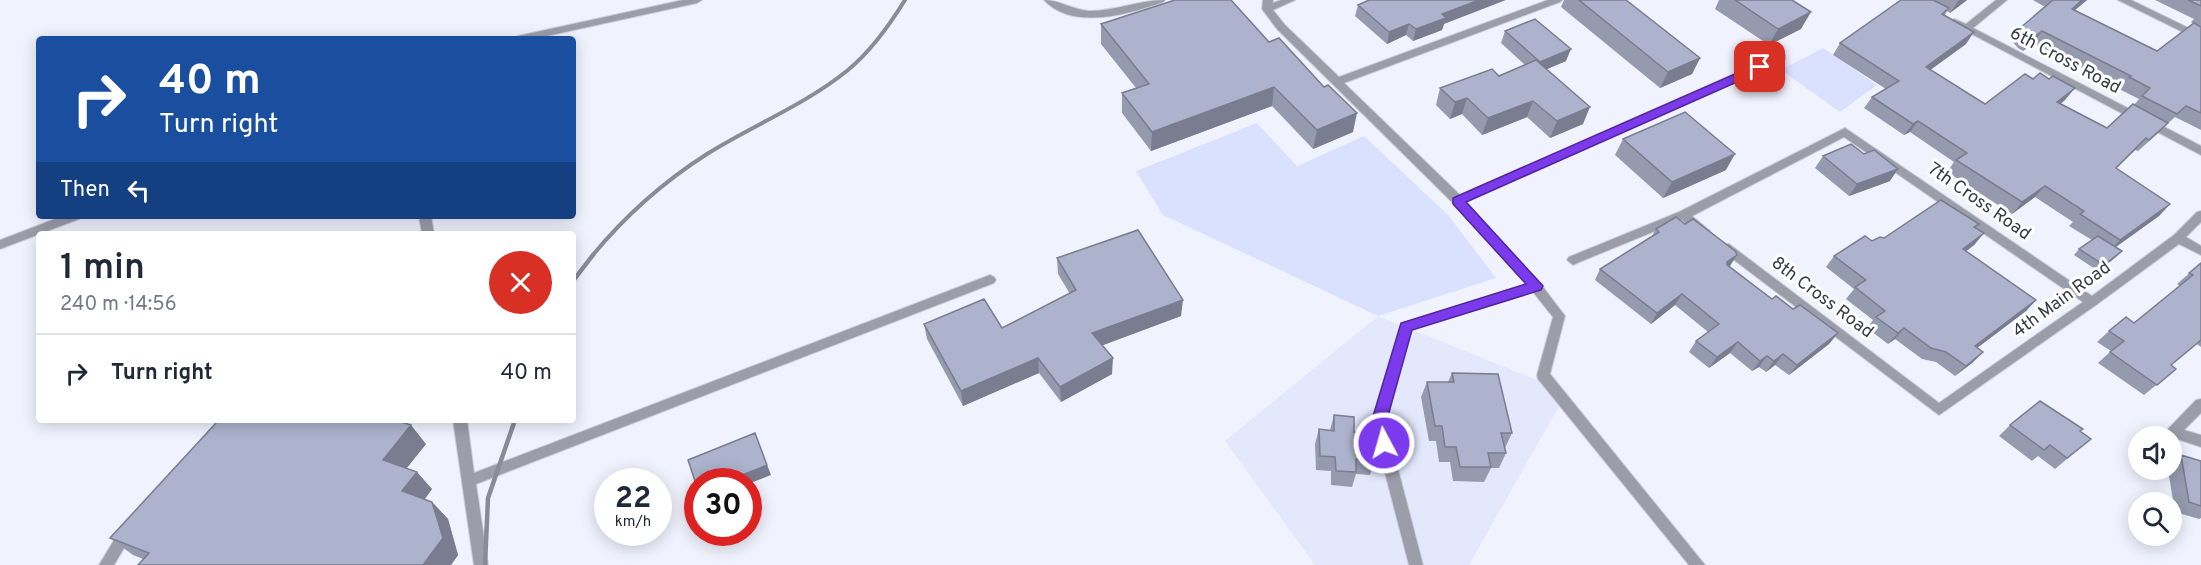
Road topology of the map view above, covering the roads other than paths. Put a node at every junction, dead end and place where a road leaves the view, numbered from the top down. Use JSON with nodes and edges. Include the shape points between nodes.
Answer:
{"nodes":[{"id":1,"x":697,"y":0,"type":"edge"},
{"id":2,"x":1050,"y":0,"type":"edge"},
{"id":3,"x":1160,"y":0,"type":"edge"},
{"id":4,"x":1290,"y":0,"type":"edge"},
{"id":5,"x":1557,"y":0,"type":"edge"},
{"id":6,"x":2002,"y":0,"type":"edge"},
{"id":7,"x":2123,"y":0,"type":"edge"},
{"id":8,"x":1267,"y":5,"type":"edge"},
{"id":9,"x":1940,"y":14,"type":"edge"},
{"id":10,"x":1967,"y":28,"type":"junction"},
{"id":11,"x":532,"y":36,"type":"edge"},
{"id":12,"x":2201,"y":38,"type":"edge"},
{"id":13,"x":1781,"y":57,"type":"dead end"},
{"id":14,"x":1336,"y":82,"type":"junction"},
{"id":15,"x":2201,"y":151,"type":"edge"},
{"id":16,"x":1457,"y":201,"type":"junction"},
{"id":17,"x":1683,"y":215,"type":"junction"},
{"id":18,"x":2201,"y":215,"type":"edge"},
{"id":19,"x":67,"y":219,"type":"edge"},
{"id":20,"x":36,"y":231,"type":"edge"},
{"id":21,"x":36,"y":231,"type":"edge"},
{"id":22,"x":2178,"y":238,"type":"junction"},
{"id":23,"x":0,"y":245,"type":"edge"},
{"id":24,"x":2201,"y":251,"type":"edge"},
{"id":25,"x":1573,"y":260,"type":"dead end"},
{"id":26,"x":990,"y":280,"type":"dead end"},
{"id":27,"x":1536,"y":286,"type":"junction"},
{"id":28,"x":2092,"y":302,"type":"junction"},
{"id":29,"x":2201,"y":404,"type":"edge"},
{"id":30,"x":1940,"y":410,"type":"joint"},
{"id":31,"x":461,"y":423,"type":"edge"},
{"id":32,"x":2201,"y":441,"type":"edge"},
{"id":33,"x":471,"y":480,"type":"junction"},
{"id":34,"x":135,"y":517,"type":"edge"},
{"id":35,"x":106,"y":565,"type":"edge"},
{"id":36,"x":481,"y":565,"type":"edge"},
{"id":37,"x":1416,"y":565,"type":"edge"},
{"id":38,"x":1698,"y":565,"type":"edge"}],
"edges":[{"from":1,"to":11,"type":"street"},
{"from":2,"to":3,"type":"street","via":[[1066,12],[1089,15]]},
{"from":4,"to":8,"type":"street"},
{"from":5,"to":14,"type":"street"},
{"from":6,"to":10,"type":"street"},
{"from":7,"to":12,"type":"street"},
{"from":8,"to":14,"type":"street","via":[[1281,27]]},
{"from":9,"to":10,"type":"street","name":"6th Cross Road"},
{"from":10,"to":15,"type":"street","name":"6th Cross Road"},
{"from":13,"to":16,"type":"street"},
{"from":14,"to":16,"type":"street"},
{"from":16,"to":27,"type":"street"},
{"from":17,"to":25,"type":"street"},
{"from":17,"to":28,"type":"street","name":"7th Cross Road","via":[[1845,132]]},
{"from":17,"to":30,"type":"street","name":"8th Cross Road"},
{"from":18,"to":22,"type":"street","name":"4th Main Road"},
{"from":19,"to":20,"type":"street"},
{"from":21,"to":23,"type":"street"},
{"from":22,"to":24,"type":"street"},
{"from":22,"to":28,"type":"street","name":"4th Main Road"},
{"from":26,"to":33,"type":"street"},
{"from":27,"to":37,"type":"street","via":[[1406,327],[1379,423]]},
{"from":27,"to":38,"type":"street","via":[[1559,316],[1543,375]]},
{"from":28,"to":30,"type":"street","name":"4th Main Road"},
{"from":29,"to":32,"type":"street","via":[[2173,433]]},
{"from":31,"to":33,"type":"street"},
{"from":33,"to":36,"type":"street"},
{"from":34,"to":35,"type":"street"}]}
